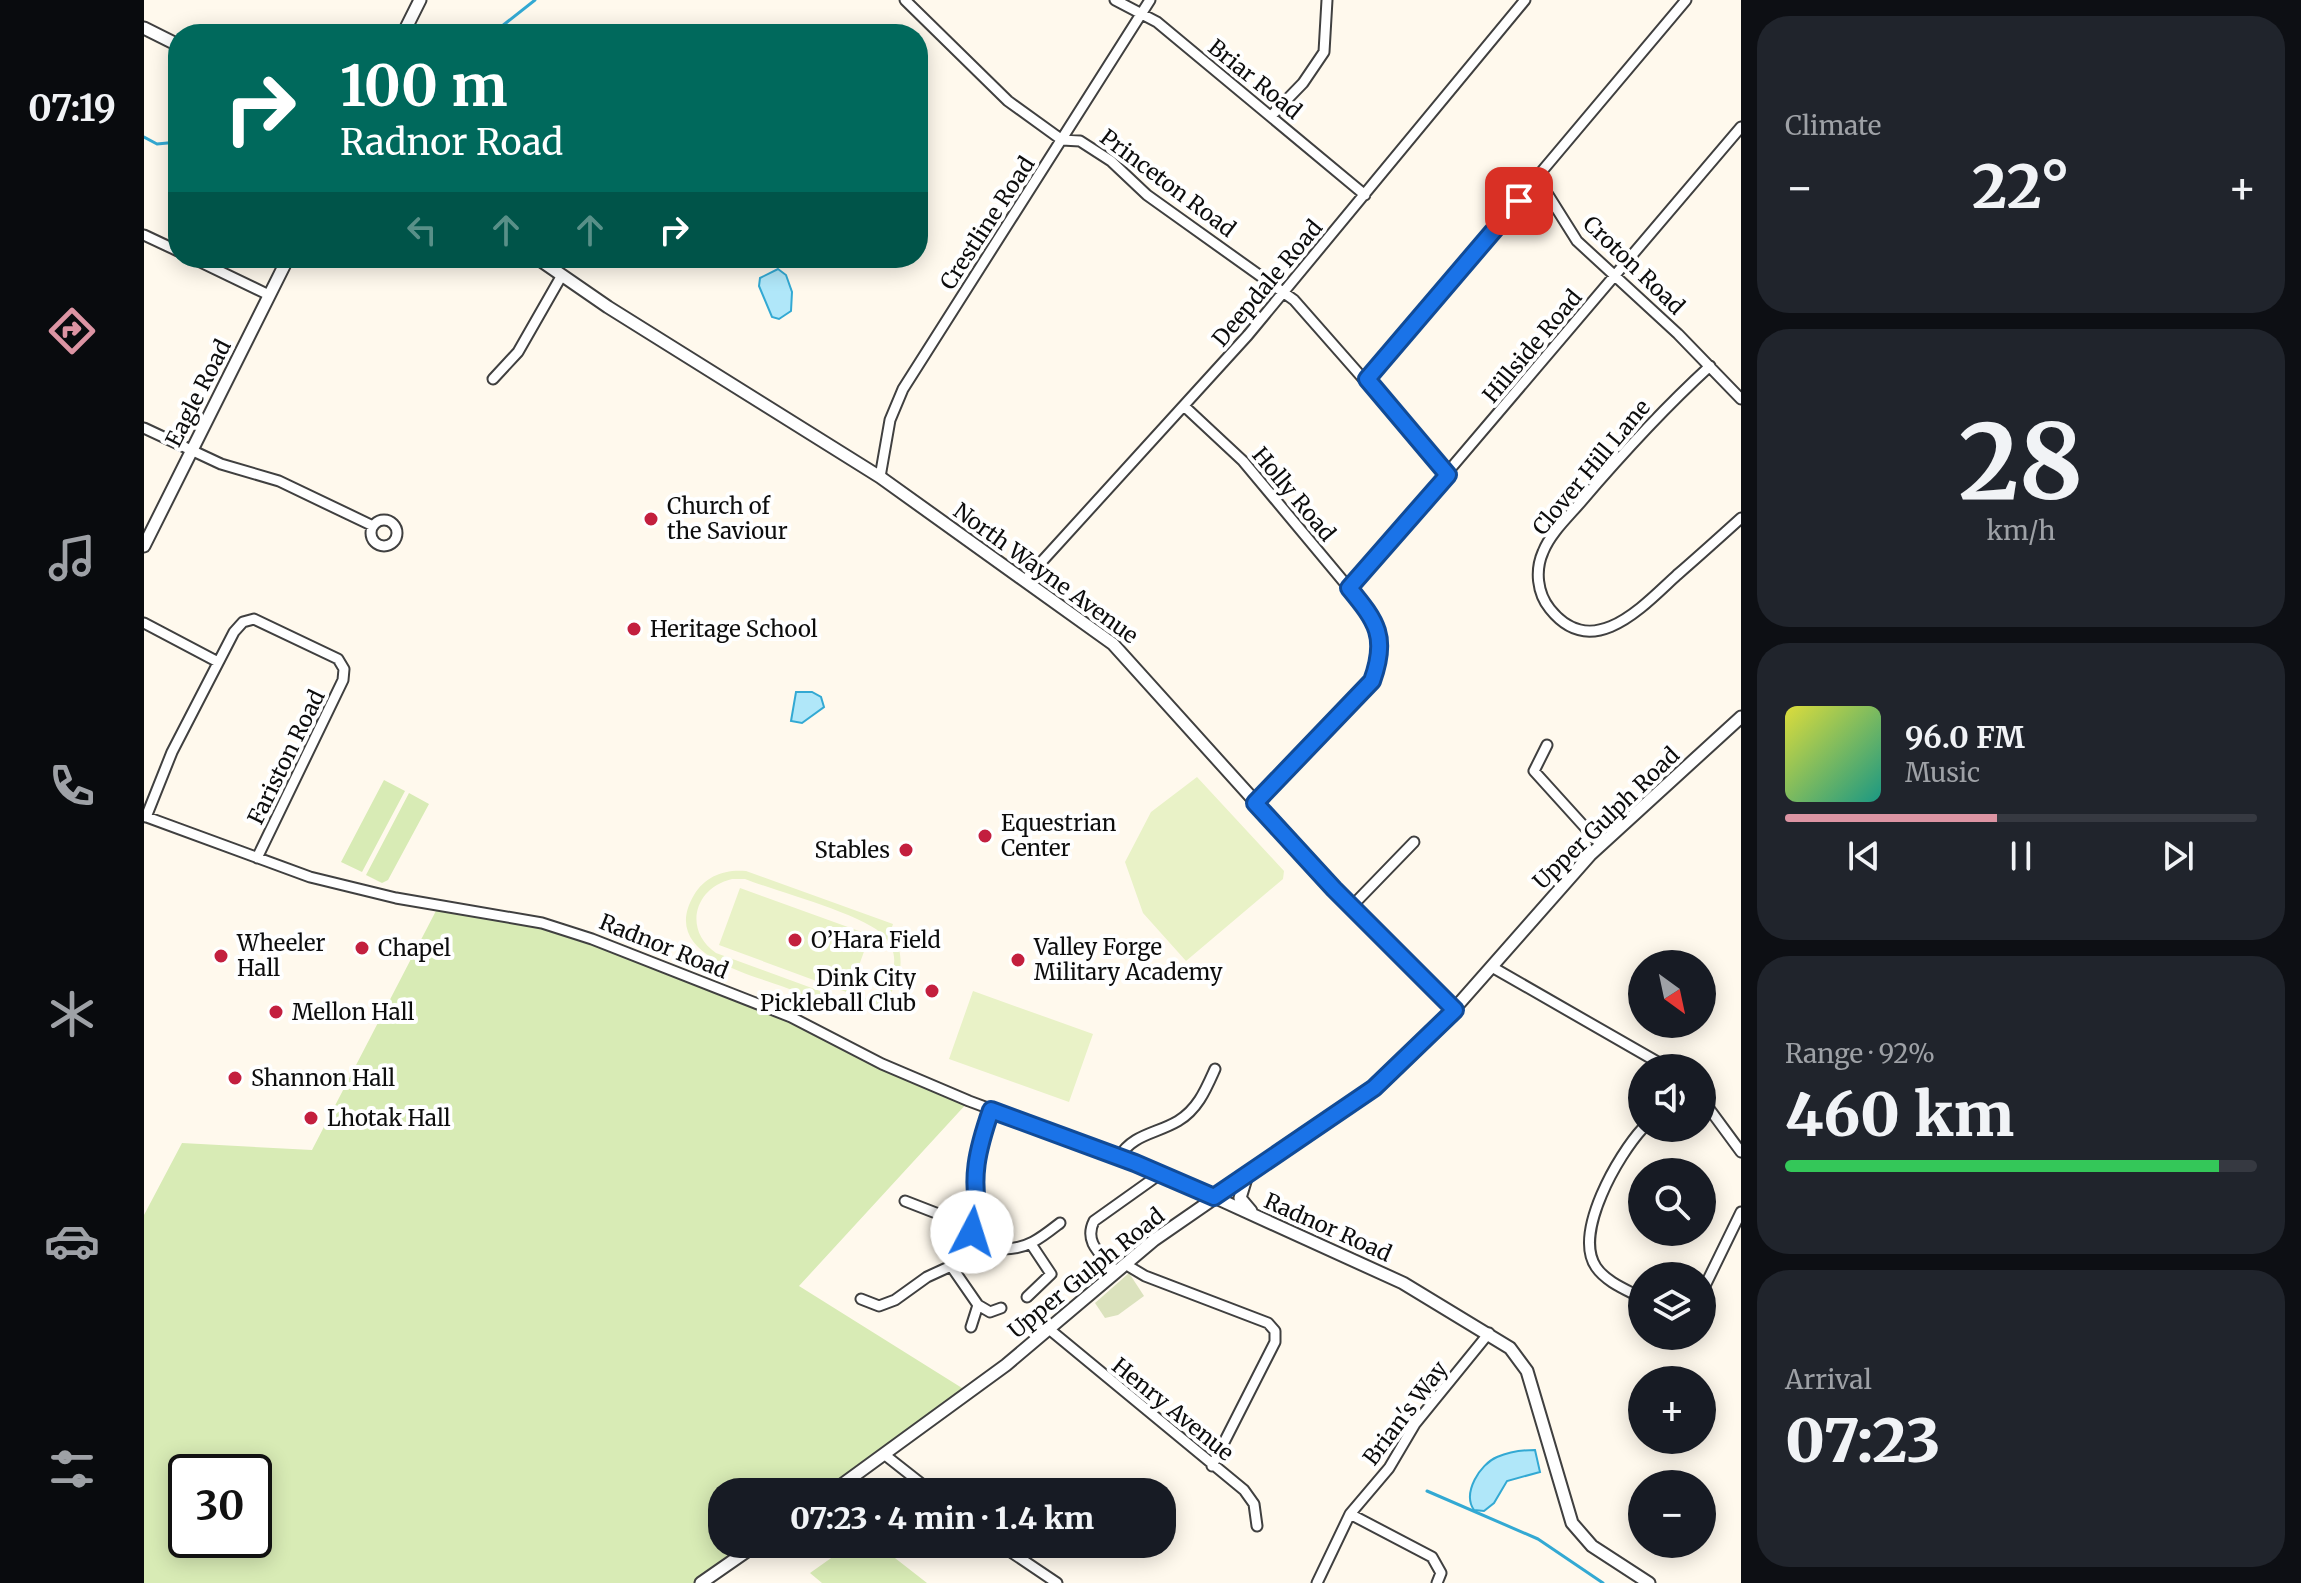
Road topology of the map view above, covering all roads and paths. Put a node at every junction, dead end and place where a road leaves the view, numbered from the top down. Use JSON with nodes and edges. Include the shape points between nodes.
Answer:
{"nodes":[{"id":1,"x":420,"y":0,"type":"edge"},
{"id":2,"x":905,"y":0,"type":"edge"},
{"id":3,"x":1115,"y":0,"type":"edge"},
{"id":4,"x":1150,"y":0,"type":"edge"},
{"id":5,"x":1327,"y":0,"type":"edge"},
{"id":6,"x":1525,"y":0,"type":"edge"},
{"id":7,"x":1686,"y":0,"type":"edge"},
{"id":8,"x":1144,"y":14,"type":"junction"},
{"id":9,"x":408,"y":24,"type":"edge"},
{"id":10,"x":144,"y":28,"type":"edge"},
{"id":11,"x":168,"y":40,"type":"edge"},
{"id":12,"x":1271,"y":116,"type":"junction"},
{"id":13,"x":1741,"y":127,"type":"edge"},
{"id":14,"x":1062,"y":140,"type":"junction"},
{"id":15,"x":1538,"y":179,"type":"junction"},
{"id":16,"x":1365,"y":195,"type":"junction"},
{"id":17,"x":144,"y":235,"type":"edge"},
{"id":18,"x":168,"y":246,"type":"edge"},
{"id":19,"x":213,"y":268,"type":"edge"},
{"id":20,"x":283,"y":268,"type":"edge"},
{"id":21,"x":552,"y":268,"type":"edge"},
{"id":22,"x":562,"y":275,"type":"junction"},
{"id":23,"x":1616,"y":276,"type":"junction"},
{"id":24,"x":1283,"y":292,"type":"junction"},
{"id":25,"x":269,"y":295,"type":"junction"},
{"id":26,"x":1710,"y":366,"type":"junction"},
{"id":27,"x":493,"y":379,"type":"dead end"},
{"id":28,"x":1367,"y":379,"type":"junction"},
{"id":29,"x":1741,"y":399,"type":"edge"},
{"id":30,"x":1184,"y":406,"type":"junction"},
{"id":31,"x":144,"y":428,"type":"edge"},
{"id":32,"x":192,"y":450,"type":"junction"},
{"id":33,"x":1448,"y":475,"type":"junction"},
{"id":34,"x":880,"y":477,"type":"junction"},
{"id":35,"x":1741,"y":518,"type":"edge"},
{"id":36,"x":373,"y":526,"type":"dead end"},
{"id":37,"x":144,"y":546,"type":"edge"},
{"id":38,"x":1025,"y":580,"type":"junction"},
{"id":39,"x":1349,"y":588,"type":"junction"},
{"id":40,"x":144,"y":623,"type":"edge"},
{"id":41,"x":218,"y":662,"type":"junction"},
{"id":42,"x":1741,"y":717,"type":"edge"},
{"id":43,"x":1547,"y":745,"type":"dead end"},
{"id":44,"x":1255,"y":803,"type":"junction"},
{"id":45,"x":145,"y":817,"type":"edge"},
{"id":46,"x":1414,"y":842,"type":"dead end"},
{"id":47,"x":1601,"y":845,"type":"junction"},
{"id":48,"x":257,"y":858,"type":"junction"},
{"id":49,"x":1351,"y":907,"type":"junction"},
{"id":50,"x":1492,"y":967,"type":"junction"},
{"id":51,"x":1455,"y":1010,"type":"junction"},
{"id":52,"x":1644,"y":1054,"type":"edge"},
{"id":53,"x":1215,"y":1069,"type":"dead end"},
{"id":54,"x":991,"y":1110,"type":"junction"},
{"id":55,"x":1716,"y":1118,"type":"edge"},
{"id":56,"x":1633,"y":1142,"type":"edge"},
{"id":57,"x":1741,"y":1152,"type":"edge"},
{"id":58,"x":1119,"y":1157,"type":"junction"},
{"id":59,"x":1160,"y":1174,"type":"junction"},
{"id":60,"x":1247,"y":1174,"type":"junction"},
{"id":61,"x":1214,"y":1197,"type":"junction"},
{"id":62,"x":905,"y":1201,"type":"dead end"},
{"id":63,"x":1741,"y":1212,"type":"edge"},
{"id":64,"x":1257,"y":1217,"type":"junction"},
{"id":65,"x":976,"y":1223,"type":"junction"},
{"id":66,"x":1060,"y":1223,"type":"dead end"},
{"id":67,"x":989,"y":1236,"type":"junction"},
{"id":68,"x":977,"y":1238,"type":"junction"},
{"id":69,"x":1031,"y":1244,"type":"junction"},
{"id":70,"x":1716,"y":1263,"type":"edge"},
{"id":71,"x":951,"y":1266,"type":"junction"},
{"id":72,"x":1120,"y":1268,"type":"junction"},
{"id":73,"x":1628,"y":1290,"type":"edge"},
{"id":74,"x":1027,"y":1297,"type":"dead end"},
{"id":75,"x":861,"y":1299,"type":"dead end"},
{"id":76,"x":978,"y":1305,"type":"junction"},
{"id":77,"x":1001,"y":1308,"type":"dead end"},
{"id":78,"x":971,"y":1327,"type":"dead end"},
{"id":79,"x":1049,"y":1329,"type":"junction"},
{"id":80,"x":1489,"y":1333,"type":"junction"},
{"id":81,"x":885,"y":1455,"type":"junction"},
{"id":82,"x":1212,"y":1466,"type":"junction"},
{"id":83,"x":852,"y":1478,"type":"edge"},
{"id":84,"x":914,"y":1478,"type":"edge"},
{"id":85,"x":1350,"y":1514,"type":"junction"},
{"id":86,"x":1257,"y":1526,"type":"dead end"},
{"id":87,"x":737,"y":1558,"type":"edge"},
{"id":88,"x":1020,"y":1558,"type":"edge"},
{"id":89,"x":701,"y":1583,"type":"edge"},
{"id":90,"x":1057,"y":1583,"type":"edge"},
{"id":91,"x":1317,"y":1583,"type":"edge"},
{"id":92,"x":1437,"y":1583,"type":"edge"},
{"id":93,"x":1649,"y":1583,"type":"edge"}],
"edges":[{"from":1,"to":9,"type":"street"},
{"from":2,"to":14,"type":"street","via":[[1008,101]]},
{"from":3,"to":8,"type":"street","name":"Briar Road"},
{"from":4,"to":8,"type":"street","name":"Crestline Road"},
{"from":5,"to":12,"type":"street","via":[[1324,52]]},
{"from":6,"to":16,"type":"street","name":"Deepdale Road"},
{"from":7,"to":15,"type":"street"},
{"from":8,"to":12,"type":"street","name":"Briar Road"},
{"from":8,"to":14,"type":"street","name":"Crestline Road"},
{"from":10,"to":11,"type":"street"},
{"from":12,"to":16,"type":"street","name":"Briar Road"},
{"from":13,"to":23,"type":"street","name":"Hillside Road"},
{"from":14,"to":24,"type":"street","name":"Princeton Road","via":[[1080,141],[1111,161],[1147,195]]},
{"from":14,"to":34,"type":"street","name":"Crestline Road","via":[[903,389],[890,420]]},
{"from":15,"to":23,"type":"street","name":"Croton Road","via":[[1577,241]]},
{"from":15,"to":28,"type":"street"},
{"from":16,"to":24,"type":"street","name":"Deepdale Road"},
{"from":17,"to":18,"type":"street"},
{"from":19,"to":25,"type":"street"},
{"from":20,"to":25,"type":"street","name":"Eagle Road"},
{"from":21,"to":22,"type":"street","name":"North Wayne Avenue"},
{"from":22,"to":27,"type":"street","via":[[518,352]]},
{"from":22,"to":34,"type":"street","name":"North Wayne Avenue"},
{"from":23,"to":26,"type":"street","name":"Croton Road"},
{"from":23,"to":33,"type":"street","name":"Hillside Road"},
{"from":24,"to":28,"type":"street","name":"Princeton Road"},
{"from":24,"to":30,"type":"street","name":"Deepdale Road"},
{"from":25,"to":32,"type":"street","name":"Eagle Road"},
{"from":26,"to":29,"type":"street","name":"Croton Road"},
{"from":26,"to":35,"type":"street","name":"Clover Hill Lane","via":[[1653,419],[1547,543],[1538,571],[1541,593],[1550,610],[1569,625],[1587,630],[1611,627],[1633,615]]},
{"from":28,"to":33,"type":"street","name":"Princeton Road"},
{"from":30,"to":38,"type":"street","name":"Deepdale Road"},
{"from":30,"to":39,"type":"street","name":"Holly Road","via":[[1243,461]]},
{"from":31,"to":32,"type":"street"},
{"from":32,"to":36,"type":"street","via":[[279,481]]},
{"from":32,"to":37,"type":"street","name":"Eagle Road"},
{"from":33,"to":39,"type":"street","name":"Hillside Road"},
{"from":34,"to":38,"type":"street","name":"North Wayne Avenue"},
{"from":38,"to":44,"type":"street","name":"North Wayne Avenue","via":[[1129,658]]},
{"from":39,"to":44,"type":"street","name":"Holly Road","via":[[1373,616],[1378,632],[1380,660],[1372,681]]},
{"from":40,"to":41,"type":"street"},
{"from":41,"to":45,"type":"street","name":"Fariston Road"},
{"from":41,"to":48,"type":"street","name":"Fariston Road","via":[[243,622],[254,619],[338,659],[344,669]]},
{"from":42,"to":47,"type":"street","name":"Upper Gulph Road"},
{"from":43,"to":47,"type":"street","via":[[1534,771]]},
{"from":44,"to":49,"type":"street","name":"North Wayne Avenue"},
{"from":45,"to":48,"type":"street","name":"Radnor Road"},
{"from":46,"to":49,"type":"street"},
{"from":47,"to":50,"type":"street","name":"Upper Gulph Road"},
{"from":48,"to":54,"type":"street","name":"Radnor Road","via":[[396,898],[542,923],[592,939],[791,1017],[882,1064]]},
{"from":49,"to":51,"type":"street","name":"North Wayne Avenue"},
{"from":50,"to":51,"type":"street","name":"Upper Gulph Road"},
{"from":50,"to":52,"type":"street"},
{"from":51,"to":60,"type":"street","name":"Upper Gulph Road","via":[[1374,1088]]},
{"from":53,"to":58,"type":"street","via":[[1191,1111],[1136,1138]]},
{"from":54,"to":58,"type":"street","name":"Radnor Road"},
{"from":54,"to":65,"type":"street","via":[[975,1168]]},
{"from":55,"to":57,"type":"street"},
{"from":56,"to":73,"type":"street","via":[[1590,1224],[1588,1238],[1590,1257],[1602,1276]]},
{"from":58,"to":59,"type":"street","name":"Radnor Road"},
{"from":59,"to":61,"type":"street","name":"Radnor Road"},
{"from":59,"to":72,"type":"street","via":[[1094,1221],[1089,1231],[1090,1242]]},
{"from":60,"to":61,"type":"street","name":"Upper Gulph Road"},
{"from":60,"to":64,"type":"street","via":[[1240,1198]]},
{"from":61,"to":64,"type":"street","name":"Radnor Road"},
{"from":61,"to":72,"type":"street","name":"Upper Gulph Road"},
{"from":62,"to":65,"type":"street"},
{"from":63,"to":70,"type":"street"},
{"from":64,"to":80,"type":"street","name":"Radnor Road","via":[[1403,1283]]},
{"from":65,"to":67,"type":"street","via":[[990,1225]]},
{"from":65,"to":68,"type":"street"},
{"from":66,"to":69,"type":"street"},
{"from":67,"to":68,"type":"street"},
{"from":67,"to":69,"type":"street","via":[[1004,1249]]},
{"from":68,"to":71,"type":"street"},
{"from":69,"to":74,"type":"street","via":[[1051,1274]]},
{"from":71,"to":75,"type":"street","via":[[888,1304]]},
{"from":71,"to":76,"type":"street"},
{"from":72,"to":79,"type":"street","name":"Upper Gulph Road"},
{"from":72,"to":82,"type":"street","via":[[1268,1323],[1275,1331],[1275,1342]]},
{"from":76,"to":77,"type":"street","via":[[990,1312]]},
{"from":76,"to":78,"type":"street"},
{"from":79,"to":81,"type":"street","name":"Upper Gulph Road"},
{"from":79,"to":82,"type":"street","name":"Henry Avenue"},
{"from":80,"to":85,"type":"street","name":"Brian's Way"},
{"from":80,"to":93,"type":"street","name":"Radnor Road","via":[[1510,1348],[1527,1371],[1572,1523],[1592,1546]]},
{"from":81,"to":83,"type":"street","name":"Upper Gulph Road"},
{"from":81,"to":84,"type":"street"},
{"from":82,"to":86,"type":"street","name":"Henry Avenue","via":[[1244,1490],[1254,1504]]},
{"from":85,"to":91,"type":"street","name":"Brian's Way"},
{"from":85,"to":92,"type":"street","via":[[1432,1557],[1441,1573]]},
{"from":87,"to":89,"type":"street"},
{"from":88,"to":90,"type":"street"}]}
